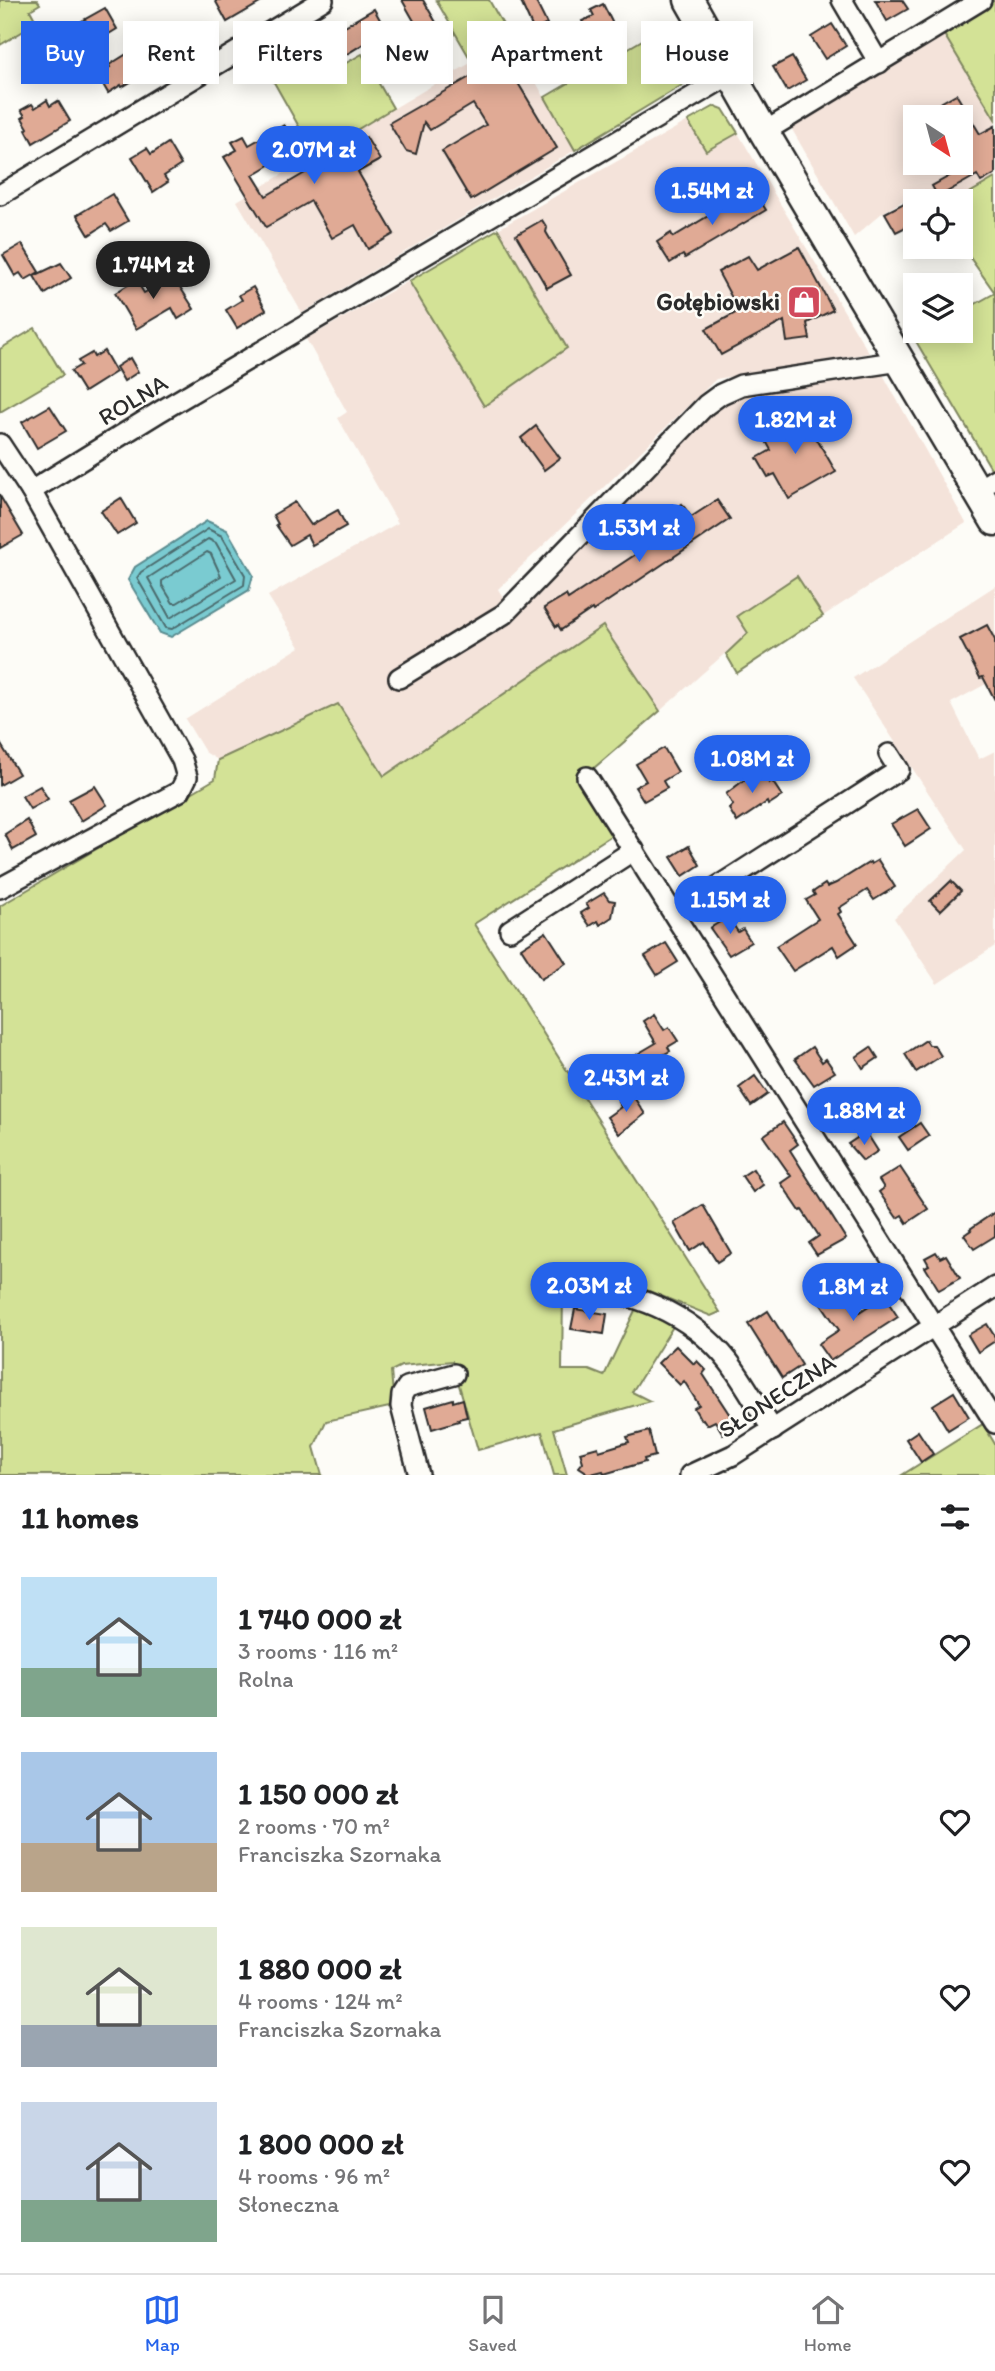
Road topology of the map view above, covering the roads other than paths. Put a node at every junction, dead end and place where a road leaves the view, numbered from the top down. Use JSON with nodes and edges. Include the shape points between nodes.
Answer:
{"nodes":[{"id":1,"x":323,"y":0,"type":"edge"},
{"id":2,"x":689,"y":0,"type":"edge"},
{"id":3,"x":842,"y":0,"type":"edge"},
{"id":4,"x":981,"y":0,"type":"edge"},
{"id":5,"x":701,"y":21,"type":"edge"},
{"id":6,"x":879,"y":63,"type":"junction"},
{"id":7,"x":715,"y":84,"type":"edge"},
{"id":8,"x":738,"y":84,"type":"edge"},
{"id":9,"x":764,"y":132,"type":"junction"},
{"id":10,"x":0,"y":195,"type":"edge"},
{"id":11,"x":901,"y":361,"type":"junction"},
{"id":12,"x":0,"y":444,"type":"edge"},
{"id":13,"x":986,"y":484,"type":"edge"},
{"id":14,"x":31,"y":491,"type":"junction"},
{"id":15,"x":995,"y":521,"type":"edge"},
{"id":16,"x":399,"y":678,"type":"dead end"},
{"id":17,"x":889,"y":754,"type":"dead end"},
{"id":18,"x":587,"y":777,"type":"dead end"},
{"id":19,"x":634,"y":850,"type":"junction"},
{"id":20,"x":0,"y":888,"type":"edge"},
{"id":21,"x":675,"y":914,"type":"junction"},
{"id":22,"x":510,"y":930,"type":"dead end"},
{"id":23,"x":568,"y":1284,"type":"dead end"},
{"id":24,"x":995,"y":1287,"type":"edge"},
{"id":25,"x":933,"y":1325,"type":"junction"},
{"id":26,"x":454,"y":1374,"type":"dead end"},
{"id":27,"x":995,"y":1423,"type":"edge"},
{"id":28,"x":773,"y":1430,"type":"junction"},
{"id":29,"x":419,"y":1475,"type":"edge"},
{"id":30,"x":690,"y":1475,"type":"edge"}],
"edges":[{"from":1,"to":10,"type":"street"},
{"from":2,"to":5,"type":"street"},
{"from":3,"to":6,"type":"street"},
{"from":4,"to":6,"type":"street"},
{"from":6,"to":9,"type":"street"},
{"from":7,"to":14,"type":"street","name":"ROLNA"},
{"from":8,"to":9,"type":"street"},
{"from":9,"to":11,"type":"street"},
{"from":11,"to":13,"type":"street"},
{"from":11,"to":16,"type":"street","via":[[741,385],[722,394],[696,415],[504,614]]},
{"from":12,"to":14,"type":"street"},
{"from":13,"to":15,"type":"street"},
{"from":14,"to":20,"type":"street","via":[[183,760],[187,777],[180,791]]},
{"from":17,"to":21,"type":"street","via":[[899,770]]},
{"from":18,"to":19,"type":"street"},
{"from":19,"to":21,"type":"street"},
{"from":19,"to":22,"type":"street"},
{"from":21,"to":25,"type":"street"},
{"from":23,"to":28,"type":"street","via":[[632,1296],[698,1330],[728,1362]]},
{"from":24,"to":25,"type":"street","name":"SŁONECZNA"},
{"from":25,"to":27,"type":"street"},
{"from":25,"to":28,"type":"street","name":"SŁONECZNA"},
{"from":26,"to":29,"type":"street","via":[[407,1387],[402,1395]]},
{"from":28,"to":30,"type":"street","name":"SŁONECZNA"}]}
